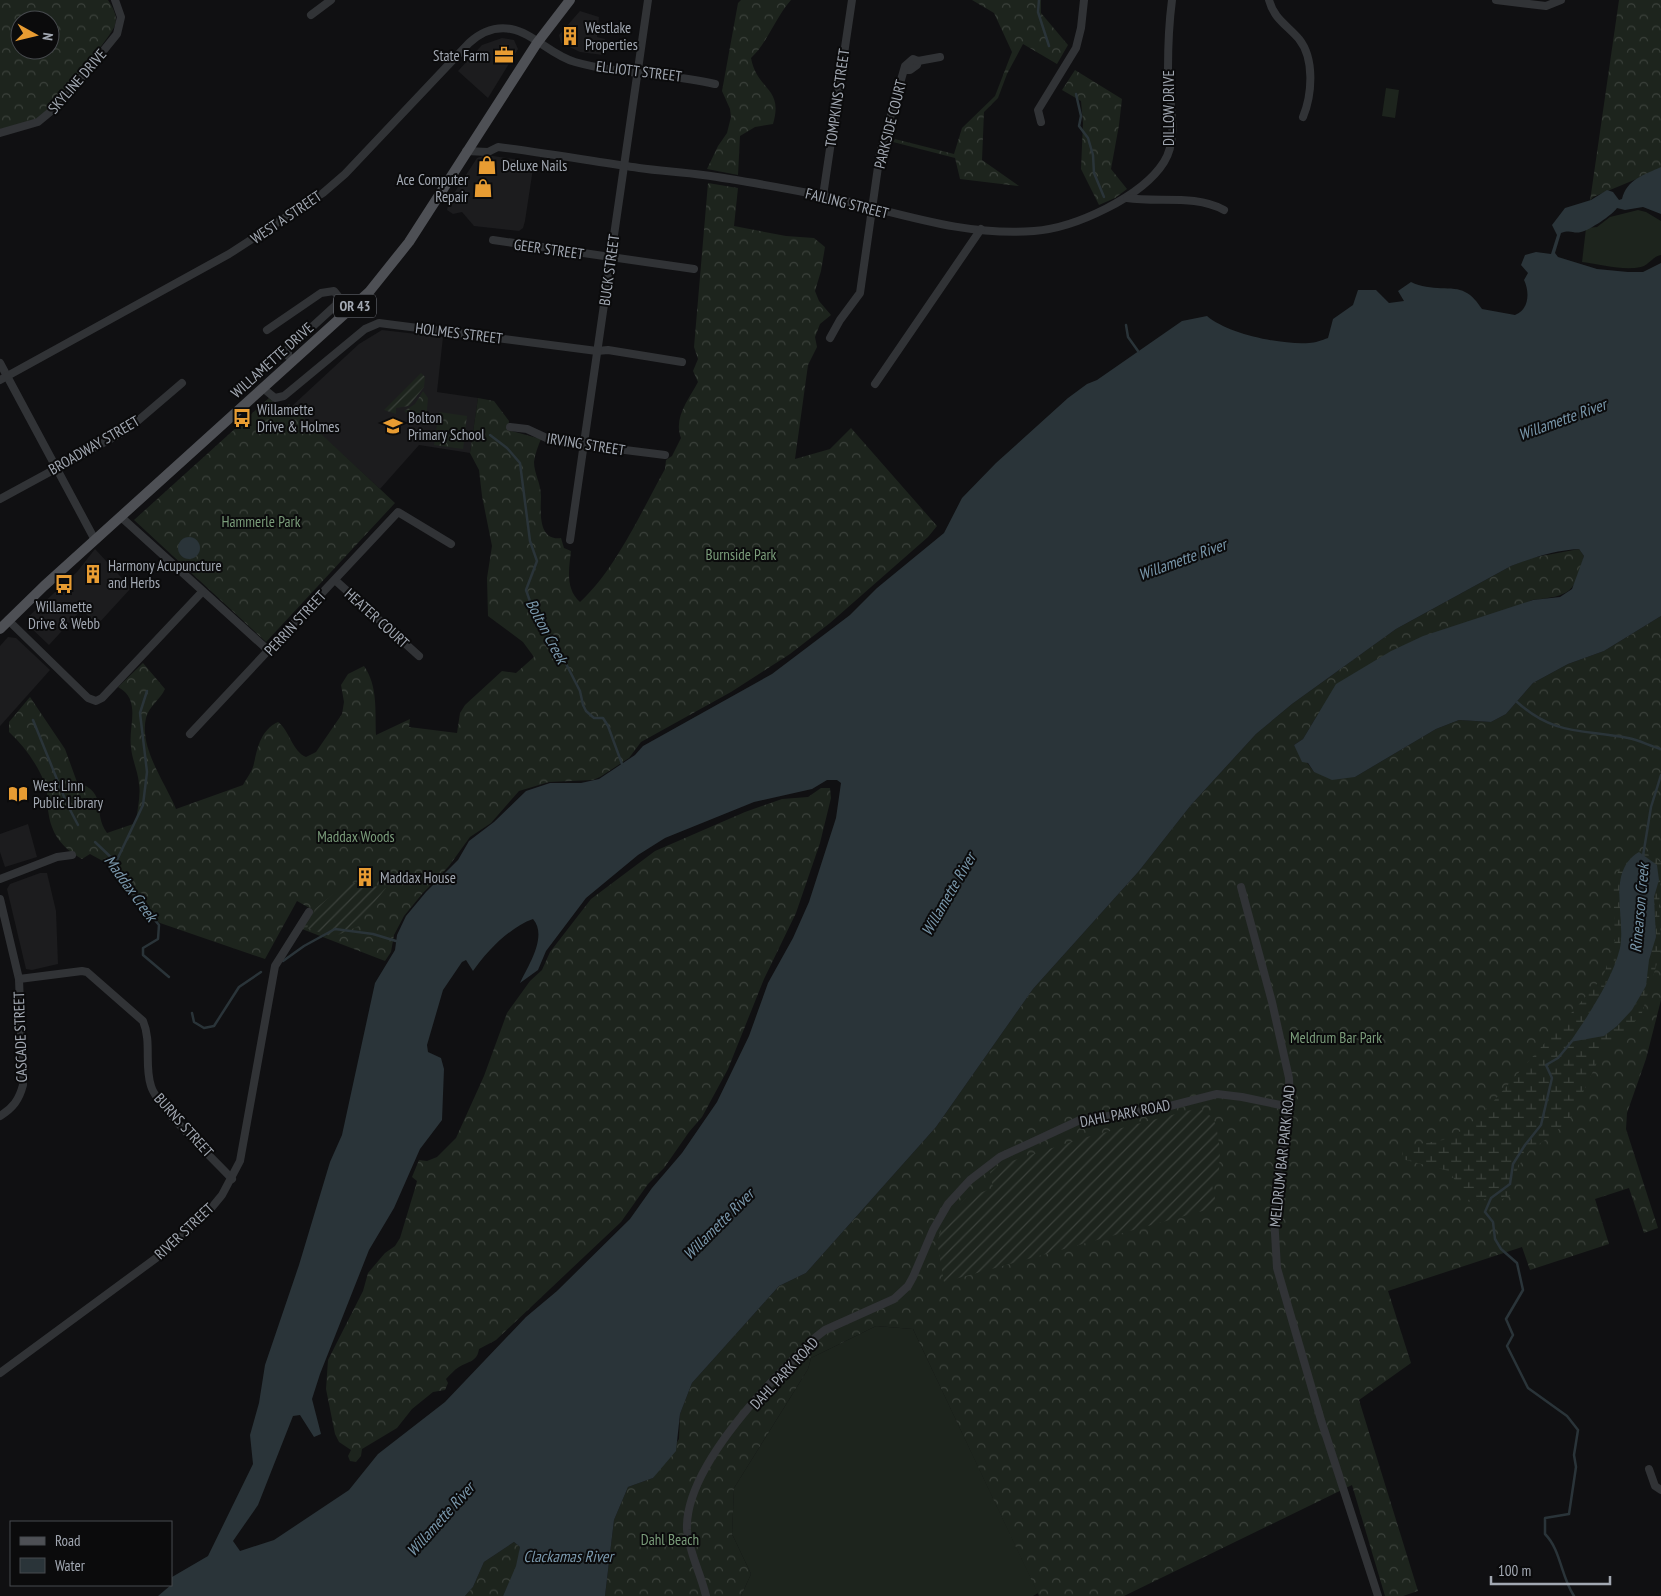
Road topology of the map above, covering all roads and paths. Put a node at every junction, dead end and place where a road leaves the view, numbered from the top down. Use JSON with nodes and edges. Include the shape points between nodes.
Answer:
{"nodes":[{"id":1,"x":331,"y":0,"type":"edge"},
{"id":2,"x":570,"y":0,"type":"edge"},
{"id":3,"x":648,"y":0,"type":"edge"},
{"id":4,"x":852,"y":0,"type":"edge"},
{"id":5,"x":1084,"y":0,"type":"edge"},
{"id":6,"x":1172,"y":0,"type":"edge"},
{"id":7,"x":1269,"y":0,"type":"edge"},
{"id":8,"x":1496,"y":0,"type":"edge"},
{"id":9,"x":1560,"y":0,"type":"edge"},
{"id":10,"x":117,"y":1,"type":"edge"},
{"id":11,"x":311,"y":16,"type":"dead end"},
{"id":12,"x":537,"y":43,"type":"junction"},
{"id":13,"x":940,"y":57,"type":"dead end"},
{"id":14,"x":638,"y":72,"type":"junction"},
{"id":15,"x":715,"y":84,"type":"dead end"},
{"id":16,"x":1302,"y":117,"type":"dead end"},
{"id":17,"x":1041,"y":122,"type":"dead end"},
{"id":18,"x":0,"y":133,"type":"edge"},
{"id":19,"x":466,"y":152,"type":"junction"},
{"id":20,"x":624,"y":165,"type":"junction"},
{"id":21,"x":823,"y":196,"type":"junction"},
{"id":22,"x":1127,"y":198,"type":"junction"},
{"id":23,"x":874,"y":209,"type":"junction"},
{"id":24,"x":1224,"y":210,"type":"dead end"},
{"id":25,"x":981,"y":229,"type":"junction"},
{"id":26,"x":493,"y":240,"type":"dead end"},
{"id":27,"x":610,"y":258,"type":"junction"},
{"id":28,"x":694,"y":269,"type":"dead end"},
{"id":29,"x":268,"y":330,"type":"dead end"},
{"id":30,"x":830,"y":338,"type":"dead end"},
{"id":31,"x":597,"y":351,"type":"junction"},
{"id":32,"x":293,"y":361,"type":"junction"},
{"id":33,"x":682,"y":362,"type":"dead end"},
{"id":34,"x":0,"y":363,"type":"edge"},
{"id":35,"x":4,"y":378,"type":"edge"},
{"id":36,"x":182,"y":383,"type":"dead end"},
{"id":37,"x":875,"y":384,"type":"dead end"},
{"id":38,"x":264,"y":389,"type":"junction"},
{"id":39,"x":510,"y":427,"type":"dead end"},
{"id":40,"x":583,"y":445,"type":"junction"},
{"id":41,"x":665,"y":456,"type":"dead end"},
{"id":42,"x":55,"y":469,"type":"junction"},
{"id":43,"x":0,"y":499,"type":"edge"},
{"id":44,"x":121,"y":517,"type":"junction"},
{"id":45,"x":95,"y":540,"type":"junction"},
{"id":46,"x":570,"y":540,"type":"dead end"},
{"id":47,"x":451,"y":544,"type":"dead end"},
{"id":48,"x":335,"y":580,"type":"junction"},
{"id":49,"x":202,"y":592,"type":"junction"},
{"id":50,"x":8,"y":620,"type":"junction"},
{"id":51,"x":0,"y":629,"type":"edge"},
{"id":52,"x":269,"y":651,"type":"junction"},
{"id":53,"x":419,"y":656,"type":"dead end"},
{"id":54,"x":190,"y":734,"type":"dead end"},
{"id":55,"x":72,"y":856,"type":"dead end"},
{"id":56,"x":0,"y":879,"type":"edge"},
{"id":57,"x":1241,"y":888,"type":"dead end"},
{"id":58,"x":0,"y":900,"type":"edge"},
{"id":59,"x":308,"y":912,"type":"dead end"},
{"id":60,"x":19,"y":979,"type":"junction"},
{"id":61,"x":1290,"y":1107,"type":"junction"},
{"id":62,"x":0,"y":1116,"type":"edge"},
{"id":63,"x":232,"y":1179,"type":"junction"},
{"id":64,"x":0,"y":1373,"type":"edge"},
{"id":65,"x":1649,"y":1469,"type":"dead end"},
{"id":66,"x":1661,"y":1490,"type":"edge"},
{"id":67,"x":706,"y":1596,"type":"edge"},
{"id":68,"x":1378,"y":1596,"type":"edge"}],
"edges":[{"from":1,"to":11,"type":"street"},
{"from":2,"to":12,"type":"main road","name":"WILLAMETTE DRIVE","number":"OR 43"},
{"from":3,"to":14,"type":"street","name":"BUCK STREET"},
{"from":4,"to":21,"type":"street","name":"TOMPKINS STREET"},
{"from":5,"to":17,"type":"street","via":[[1079,40],[1038,110]]},
{"from":6,"to":22,"type":"street","name":"DILLOW DRIVE","via":[[1168,68],[1170,150],[1158,170]]},
{"from":7,"to":16,"type":"street","via":[[1272,11],[1298,38],[1308,57],[1310,79],[1307,106]]},
{"from":8,"to":9,"type":"street","via":[[1546,6]]},
{"from":10,"to":18,"type":"street","name":"SKYLINE DRIVE","via":[[121,17],[117,34],[65,98],[38,122]]},
{"from":12,"to":14,"type":"street","name":"ELLIOTT STREET","via":[[570,60]]},
{"from":12,"to":19,"type":"main road","name":"WILLAMETTE DRIVE","number":"OR 43"},
{"from":12,"to":35,"type":"street","name":"WEST A STREET","via":[[522,32],[508,28],[491,29],[478,36],[323,193],[229,254]]},
{"from":13,"to":23,"type":"street","name":"PARKSIDE COURT","via":[[918,61],[910,70],[905,70],[899,80],[880,153]]},
{"from":14,"to":15,"type":"street","name":"ELLIOTT STREET"},
{"from":14,"to":20,"type":"street","name":"BUCK STREET"},
{"from":19,"to":20,"type":"street","name":"FAILING STREET","via":[[488,152],[498,147]]},
{"from":19,"to":32,"type":"main road","name":"WILLAMETTE DRIVE","number":"OR 43","via":[[388,270],[369,292]]},
{"from":20,"to":21,"type":"street","name":"FAILING STREET"},
{"from":20,"to":27,"type":"street","name":"BUCK STREET"},
{"from":21,"to":23,"type":"street","name":"FAILING STREET"},
{"from":22,"to":24,"type":"street","via":[[1200,201]]},
{"from":22,"to":25,"type":"street","name":"FAILING STREET","via":[[1050,229],[1026,232]]},
{"from":23,"to":25,"type":"street","name":"FAILING STREET","via":[[933,224]]},
{"from":23,"to":30,"type":"street","name":"PARKSIDE COURT","via":[[860,293]]},
{"from":25,"to":37,"type":"street"},
{"from":26,"to":27,"type":"street","name":"GEER STREET"},
{"from":27,"to":28,"type":"street","name":"GEER STREET"},
{"from":27,"to":31,"type":"street","name":"BUCK STREET"},
{"from":29,"to":32,"type":"street","via":[[321,293],[334,291],[338,296],[336,305],[288,349],[288,356]]},
{"from":31,"to":33,"type":"street","name":"HOLMES STREET","via":[[610,350]]},
{"from":31,"to":38,"type":"street","name":"HOLMES STREET","via":[[379,323],[365,329],[284,396],[275,398]]},
{"from":31,"to":40,"type":"street","name":"BUCK STREET"},
{"from":32,"to":38,"type":"main road","name":"WILLAMETTE DRIVE","number":"OR 43"},
{"from":34,"to":35,"type":"street"},
{"from":35,"to":42,"type":"street"},
{"from":36,"to":42,"type":"street","name":"BROADWAY STREET","via":[[126,430]]},
{"from":38,"to":44,"type":"main road","name":"WILLAMETTE DRIVE","number":"OR 43"},
{"from":39,"to":40,"type":"street","name":"IRVING STREET","via":[[553,441]]},
{"from":40,"to":41,"type":"street","name":"IRVING STREET"},
{"from":40,"to":46,"type":"street","name":"BUCK STREET"},
{"from":42,"to":43,"type":"street","name":"BROADWAY STREET"},
{"from":42,"to":45,"type":"street"},
{"from":44,"to":45,"type":"main road","name":"WILLAMETTE DRIVE","number":"OR 43"},
{"from":44,"to":49,"type":"street"},
{"from":45,"to":50,"type":"main road","name":"WILLAMETTE DRIVE","number":"OR 43"},
{"from":47,"to":48,"type":"street","name":"PERRIN STREET","via":[[398,512]]},
{"from":48,"to":52,"type":"street","name":"PERRIN STREET"},
{"from":48,"to":53,"type":"street","name":"HEATER COURT"},
{"from":49,"to":50,"type":"street","via":[[96,701],[88,698]]},
{"from":49,"to":52,"type":"street"},
{"from":50,"to":51,"type":"main road","name":"WILLAMETTE DRIVE","number":"OR 43"},
{"from":52,"to":54,"type":"street","name":"PERRIN STREET"},
{"from":55,"to":56,"type":"street","via":[[57,857]]},
{"from":57,"to":61,"type":"street","name":"MELDRUM BAR PARK ROAD","via":[[1287,1063]]},
{"from":58,"to":60,"type":"street"},
{"from":59,"to":63,"type":"street","name":"RIVER STREET","via":[[275,966],[240,1160]]},
{"from":60,"to":62,"type":"street","name":"CASCADE STREET","via":[[23,1085],[20,1098]]},
{"from":60,"to":63,"type":"street","name":"BURNS STREET","via":[[87,972],[143,1022],[147,1031],[148,1075],[157,1099]]},
{"from":61,"to":67,"type":"street","name":"DAHL PARK ROAD","via":[[1217,1094],[1158,1109],[1080,1120],[1000,1158],[970,1180],[939,1218],[913,1277],[903,1291],[894,1299],[816,1337],[754,1403],[708,1462],[695,1494],[687,1528]]},
{"from":61,"to":68,"type":"street","name":"MELDRUM BAR PARK ROAD","via":[[1274,1216],[1277,1268],[1321,1420]]},
{"from":63,"to":64,"type":"street","name":"RIVER STREET","via":[[208,1212],[163,1253]]},
{"from":65,"to":66,"type":"street","via":[[1655,1486]]}]}
